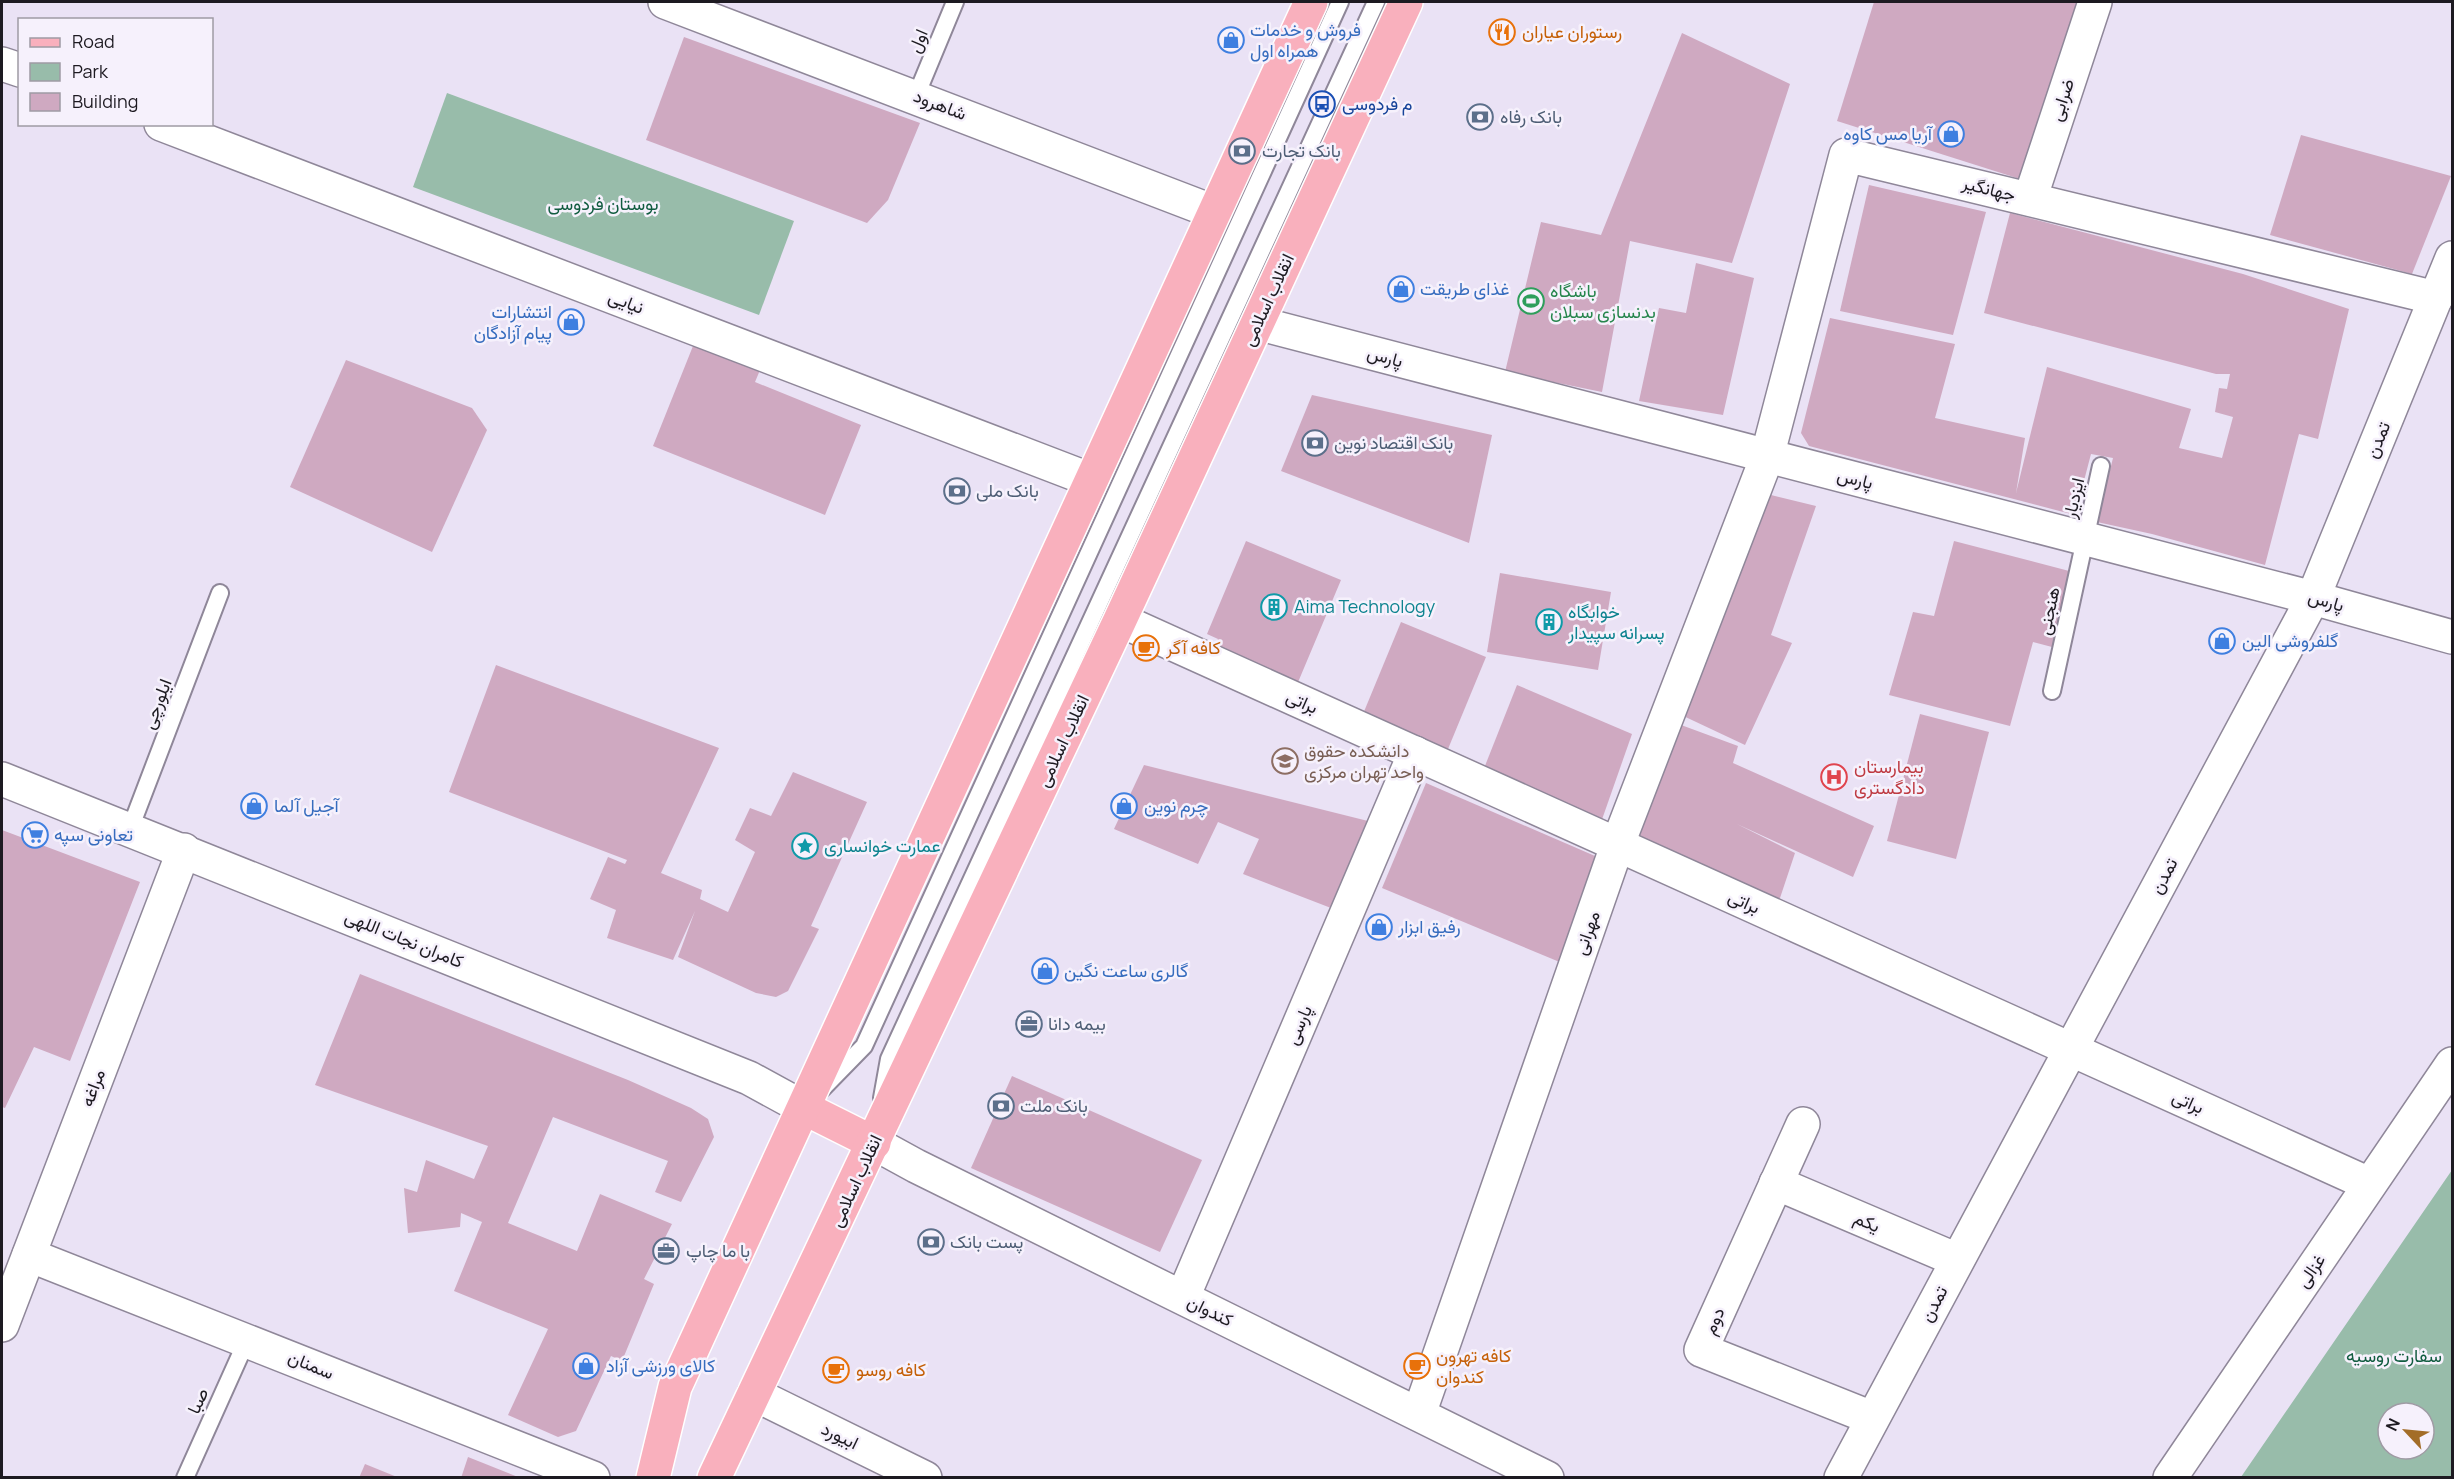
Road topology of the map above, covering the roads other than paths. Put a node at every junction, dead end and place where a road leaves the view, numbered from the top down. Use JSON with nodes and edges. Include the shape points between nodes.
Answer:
{"nodes":[{"id":1,"x":664,"y":2,"type":"edge"},
{"id":2,"x":955,"y":2,"type":"edge"},
{"id":3,"x":1311,"y":2,"type":"edge"},
{"id":4,"x":1340,"y":2,"type":"edge"},
{"id":5,"x":1376,"y":2,"type":"edge"},
{"id":6,"x":1406,"y":2,"type":"edge"},
{"id":7,"x":2095,"y":2,"type":"edge"},
{"id":8,"x":2,"y":64,"type":"edge"},
{"id":9,"x":18,"y":69,"type":"edge"},
{"id":10,"x":916,"y":96,"type":"junction"},
{"id":11,"x":166,"y":126,"type":"edge"},
{"id":12,"x":2030,"y":199,"type":"junction"},
{"id":13,"x":1214,"y":212,"type":"junction"},
{"id":14,"x":2452,"y":258,"type":"edge"},
{"id":15,"x":2436,"y":298,"type":"junction"},
{"id":16,"x":1257,"y":323,"type":"junction"},
{"id":17,"x":1767,"y":457,"type":"junction"},
{"id":18,"x":2101,"y":466,"type":"dead end"},
{"id":19,"x":1091,"y":480,"type":"junction"},
{"id":20,"x":2085,"y":538,"type":"junction"},
{"id":21,"x":220,"y":593,"type":"dead end"},
{"id":22,"x":2313,"y":598,"type":"junction"},
{"id":23,"x":1120,"y":620,"type":"junction"},
{"id":24,"x":2452,"y":637,"type":"edge"},
{"id":25,"x":2052,"y":691,"type":"dead end"},
{"id":26,"x":1415,"y":753,"type":"junction"},
{"id":27,"x":2,"y":779,"type":"edge"},
{"id":28,"x":130,"y":829,"type":"junction"},
{"id":29,"x":1617,"y":846,"type":"junction"},
{"id":30,"x":184,"y":850,"type":"junction"},
{"id":31,"x":2071,"y":1049,"type":"junction"},
{"id":32,"x":2452,"y":1065,"type":"edge"},
{"id":33,"x":804,"y":1108,"type":"junction"},
{"id":34,"x":1803,"y":1124,"type":"dead end"},
{"id":35,"x":874,"y":1143,"type":"junction"},
{"id":36,"x":1776,"y":1183,"type":"junction"},
{"id":37,"x":2369,"y":1184,"type":"junction"},
{"id":38,"x":28,"y":1255,"type":"junction"},
{"id":39,"x":1957,"y":1260,"type":"junction"},
{"id":40,"x":1183,"y":1297,"type":"junction"},
{"id":41,"x":2,"y":1325,"type":"edge"},
{"id":42,"x":247,"y":1340,"type":"junction"},
{"id":43,"x":675,"y":1387,"type":"junction"},
{"id":44,"x":754,"y":1394,"type":"junction"},
{"id":45,"x":1419,"y":1414,"type":"junction"},
{"id":46,"x":1872,"y":1419,"type":"junction"},
{"id":47,"x":185,"y":1478,"type":"edge"},
{"id":48,"x":593,"y":1478,"type":"edge"},
{"id":49,"x":630,"y":1478,"type":"edge"},
{"id":50,"x":653,"y":1478,"type":"edge"},
{"id":51,"x":714,"y":1478,"type":"edge"},
{"id":52,"x":735,"y":1478,"type":"edge"},
{"id":53,"x":925,"y":1478,"type":"edge"},
{"id":54,"x":1547,"y":1478,"type":"edge"},
{"id":55,"x":1841,"y":1478,"type":"edge"},
{"id":56,"x":2170,"y":1478,"type":"edge"}],
"edges":[{"from":1,"to":10,"type":"street","name":"شاهرود"},
{"from":2,"to":10,"type":"lane","name":"اول"},
{"from":3,"to":13,"type":"main road"},
{"from":4,"to":33,"type":"lane","via":[[864,1046]]},
{"from":5,"to":35,"type":"lane","via":[[889,1059]]},
{"from":6,"to":16,"type":"main road","name":"انقلاب اسلامی"},
{"from":7,"to":12,"type":"street","name":"ضرابی"},
{"from":8,"to":9,"type":"street"},
{"from":10,"to":13,"type":"street","name":"شاهرود"},
{"from":11,"to":19,"type":"street","name":"نیایی"},
{"from":12,"to":15,"type":"street","name":"جهانگیر"},
{"from":12,"to":17,"type":"street","name":"جهانگیر","via":[[1846,155]]},
{"from":13,"to":19,"type":"main road"},
{"from":14,"to":15,"type":"street","name":"تمدن"},
{"from":15,"to":22,"type":"street","name":"تمدن"},
{"from":16,"to":17,"type":"street","name":"پارس"},
{"from":16,"to":23,"type":"main road","name":"انقلاب اسلامی"},
{"from":17,"to":20,"type":"street","name":"پارس"},
{"from":17,"to":29,"type":"street","name":"مهرانی"},
{"from":18,"to":20,"type":"lane","name":"ایزدیار"},
{"from":19,"to":33,"type":"main road"},
{"from":20,"to":22,"type":"street","name":"پارس"},
{"from":20,"to":25,"type":"lane","name":"هنجنی"},
{"from":21,"to":28,"type":"lane","name":"ایلورچی"},
{"from":22,"to":24,"type":"street","name":"پارس"},
{"from":22,"to":31,"type":"street","name":"تمدن"},
{"from":23,"to":26,"type":"street","name":"براتی"},
{"from":23,"to":35,"type":"main road","name":"انقلاب اسلامی"},
{"from":26,"to":29,"type":"street","name":"براتی"},
{"from":26,"to":40,"type":"street","name":"پارسی"},
{"from":27,"to":28,"type":"street","name":"کامران نجات اللهی"},
{"from":28,"to":30,"type":"street","name":"کامران نجات اللهی"},
{"from":29,"to":31,"type":"street","name":"براتی"},
{"from":29,"to":45,"type":"street","name":"مهرانی"},
{"from":30,"to":33,"type":"street","name":"کامران نجات اللهی","via":[[749,1078]]},
{"from":30,"to":38,"type":"street","name":"مراغه"},
{"from":31,"to":37,"type":"street","name":"براتی"},
{"from":31,"to":39,"type":"street","name":"تمدن"},
{"from":32,"to":37,"type":"street","name":"غزالی"},
{"from":33,"to":35,"type":"main road"},
{"from":33,"to":43,"type":"main road"},
{"from":34,"to":36,"type":"street","name":"دوم"},
{"from":35,"to":40,"type":"street","name":"کندوان"},
{"from":35,"to":44,"type":"main road","name":"انقلاب اسلامی"},
{"from":36,"to":39,"type":"street","name":"یکم"},
{"from":36,"to":46,"type":"street","name":"دوم","via":[[1701,1350]]},
{"from":37,"to":56,"type":"street","name":"غزالی"},
{"from":38,"to":41,"type":"street","name":"مراغه"},
{"from":38,"to":42,"type":"street","name":"سمنان"},
{"from":39,"to":46,"type":"street","name":"تمدن"},
{"from":40,"to":45,"type":"street","name":"کندوان"},
{"from":42,"to":47,"type":"lane","name":"صبا"},
{"from":42,"to":48,"type":"street","name":"سمنان"},
{"from":43,"to":49,"type":"main road"},
{"from":43,"to":50,"type":"main road"},
{"from":44,"to":51,"type":"main road","name":"انقلاب اسلامی"},
{"from":44,"to":52,"type":"main road"},
{"from":44,"to":53,"type":"street","name":"ابیورد"},
{"from":45,"to":54,"type":"street","name":"کندوان"},
{"from":46,"to":55,"type":"street","name":"تمدن"}]}
